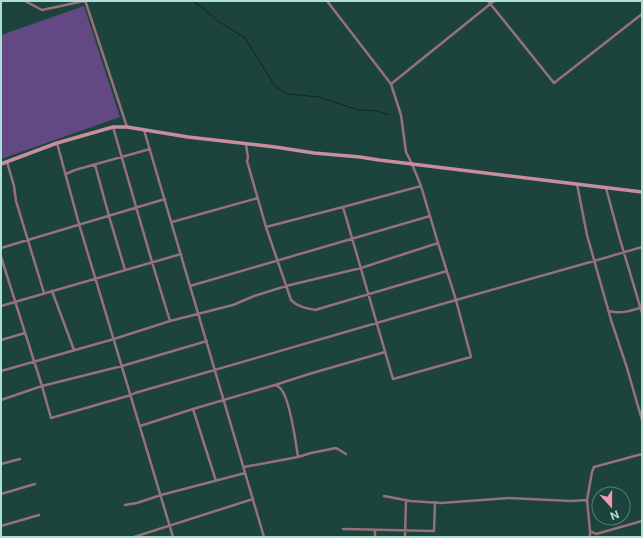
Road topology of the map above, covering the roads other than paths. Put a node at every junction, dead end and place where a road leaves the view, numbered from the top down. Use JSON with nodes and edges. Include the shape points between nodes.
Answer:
{"nodes":[{"id":1,"x":25,"y":1,"type":"edge"},
{"id":2,"x":83,"y":1,"type":"edge"},
{"id":3,"x":327,"y":1,"type":"edge"},
{"id":4,"x":494,"y":1,"type":"edge"},
{"id":5,"x":489,"y":2,"type":"edge"},
{"id":6,"x":642,"y":14,"type":"edge"},
{"id":7,"x":391,"y":84,"type":"junction"},
{"id":8,"x":113,"y":127,"type":"junction"},
{"id":9,"x":127,"y":127,"type":"junction"},
{"id":10,"x":144,"y":129,"type":"junction"},
{"id":11,"x":57,"y":143,"type":"junction"},
{"id":12,"x":246,"y":144,"type":"junction"},
{"id":13,"x":150,"y":149,"type":"junction"},
{"id":14,"x":121,"y":157,"type":"junction"},
{"id":15,"x":7,"y":162,"type":"junction"},
{"id":16,"x":1,"y":164,"type":"edge"},
{"id":17,"x":412,"y":164,"type":"junction"},
{"id":18,"x":95,"y":165,"type":"junction"},
{"id":19,"x":66,"y":174,"type":"junction"},
{"id":20,"x":577,"y":184,"type":"junction"},
{"id":21,"x":421,"y":186,"type":"junction"},
{"id":22,"x":606,"y":188,"type":"junction"},
{"id":23,"x":642,"y":192,"type":"edge"},
{"id":24,"x":258,"y":198,"type":"junction"},
{"id":25,"x":165,"y":199,"type":"junction"},
{"id":26,"x":136,"y":208,"type":"junction"},
{"id":27,"x":343,"y":208,"type":"junction"},
{"id":28,"x":109,"y":216,"type":"junction"},
{"id":29,"x":430,"y":216,"type":"junction"},
{"id":30,"x":172,"y":222,"type":"junction"},
{"id":31,"x":79,"y":224,"type":"junction"},
{"id":32,"x":266,"y":227,"type":"junction"},
{"id":33,"x":351,"y":238,"type":"junction"},
{"id":34,"x":28,"y":240,"type":"junction"},
{"id":35,"x":438,"y":242,"type":"junction"},
{"id":36,"x":642,"y":246,"type":"edge"},
{"id":37,"x":1,"y":248,"type":"edge"},
{"id":38,"x":624,"y":252,"type":"junction"},
{"id":39,"x":181,"y":254,"type":"junction"},
{"id":40,"x":1,"y":257,"type":"edge"},
{"id":41,"x":277,"y":260,"type":"junction"},
{"id":42,"x":594,"y":261,"type":"junction"},
{"id":43,"x":152,"y":262,"type":"junction"},
{"id":44,"x":361,"y":268,"type":"junction"},
{"id":45,"x":125,"y":270,"type":"junction"},
{"id":46,"x":5,"y":271,"type":"junction"},
{"id":47,"x":446,"y":271,"type":"junction"},
{"id":48,"x":1,"y":272,"type":"edge"},
{"id":49,"x":96,"y":278,"type":"junction"},
{"id":50,"x":190,"y":286,"type":"junction"},
{"id":51,"x":286,"y":286,"type":"junction"},
{"id":52,"x":52,"y":291,"type":"junction"},
{"id":53,"x":44,"y":293,"type":"junction"},
{"id":54,"x":368,"y":294,"type":"junction"},
{"id":55,"x":456,"y":300,"type":"junction"},
{"id":56,"x":15,"y":302,"type":"junction"},
{"id":57,"x":1,"y":306,"type":"edge"},
{"id":58,"x":641,"y":308,"type":"edge"},
{"id":59,"x":609,"y":311,"type":"junction"},
{"id":60,"x":642,"y":312,"type":"edge"},
{"id":61,"x":199,"y":314,"type":"junction"},
{"id":62,"x":170,"y":321,"type":"junction"},
{"id":63,"x":377,"y":323,"type":"junction"},
{"id":64,"x":25,"y":333,"type":"junction"},
{"id":65,"x":114,"y":339,"type":"junction"},
{"id":66,"x":1,"y":340,"type":"edge"},
{"id":67,"x":207,"y":341,"type":"junction"},
{"id":68,"x":74,"y":350,"type":"junction"},
{"id":69,"x":385,"y":352,"type":"junction"},
{"id":70,"x":34,"y":362,"type":"junction"},
{"id":71,"x":122,"y":366,"type":"junction"},
{"id":72,"x":215,"y":370,"type":"junction"},
{"id":73,"x":1,"y":371,"type":"edge"},
{"id":74,"x":275,"y":385,"type":"junction"},
{"id":75,"x":42,"y":386,"type":"junction"},
{"id":76,"x":131,"y":395,"type":"junction"},
{"id":77,"x":224,"y":399,"type":"junction"},
{"id":78,"x":1,"y":400,"type":"edge"},
{"id":79,"x":193,"y":408,"type":"junction"},
{"id":80,"x":642,"y":420,"type":"edge"},
{"id":81,"x":140,"y":426,"type":"junction"},
{"id":82,"x":346,"y":454,"type":"dead end"},
{"id":83,"x":642,"y":454,"type":"edge"},
{"id":84,"x":298,"y":457,"type":"junction"},
{"id":85,"x":20,"y":459,"type":"dead end"},
{"id":86,"x":1,"y":464,"type":"edge"},
{"id":87,"x":244,"y":467,"type":"junction"},
{"id":88,"x":246,"y":473,"type":"junction"},
{"id":89,"x":216,"y":480,"type":"junction"},
{"id":90,"x":35,"y":484,"type":"dead end"},
{"id":91,"x":1,"y":494,"type":"edge"},
{"id":92,"x":161,"y":495,"type":"junction"},
{"id":93,"x":384,"y":496,"type":"dead end"},
{"id":94,"x":253,"y":499,"type":"junction"},
{"id":95,"x":406,"y":500,"type":"junction"},
{"id":96,"x":587,"y":500,"type":"junction"},
{"id":97,"x":435,"y":502,"type":"junction"},
{"id":98,"x":125,"y":505,"type":"dead end"},
{"id":99,"x":39,"y":515,"type":"dead end"},
{"id":100,"x":642,"y":521,"type":"edge"},
{"id":101,"x":170,"y":525,"type":"junction"},
{"id":102,"x":1,"y":526,"type":"edge"},
{"id":103,"x":343,"y":529,"type":"dead end"},
{"id":104,"x":375,"y":530,"type":"junction"},
{"id":105,"x":405,"y":531,"type":"junction"},
{"id":106,"x":434,"y":531,"type":"junction"},
{"id":107,"x":590,"y":531,"type":"junction"},
{"id":108,"x":134,"y":537,"type":"edge"},
{"id":109,"x":173,"y":537,"type":"edge"},
{"id":110,"x":264,"y":537,"type":"edge"},
{"id":111,"x":375,"y":537,"type":"edge"},
{"id":112,"x":405,"y":537,"type":"edge"},
{"id":113,"x":434,"y":537,"type":"edge"},
{"id":114,"x":590,"y":537,"type":"edge"}],
"edges":[{"from":1,"to":2,"type":"street","via":[[42,10]]},
{"from":2,"to":9,"type":"street","via":[[86,2]]},
{"from":3,"to":7,"type":"street"},
{"from":4,"to":5,"type":"street"},
{"from":5,"to":6,"type":"street","via":[[554,83]]},
{"from":5,"to":7,"type":"street"},
{"from":7,"to":17,"type":"street","via":[[402,115],[406,152]]},
{"from":8,"to":9,"type":"street"},
{"from":8,"to":11,"type":"street"},
{"from":8,"to":14,"type":"street"},
{"from":9,"to":10,"type":"street"},
{"from":10,"to":12,"type":"street"},
{"from":10,"to":13,"type":"street"},
{"from":11,"to":15,"type":"street"},
{"from":11,"to":19,"type":"street"},
{"from":12,"to":17,"type":"street"},
{"from":12,"to":24,"type":"street"},
{"from":13,"to":14,"type":"street"},
{"from":13,"to":25,"type":"street"},
{"from":14,"to":18,"type":"street"},
{"from":14,"to":26,"type":"street"},
{"from":15,"to":16,"type":"street"},
{"from":15,"to":34,"type":"street"},
{"from":17,"to":20,"type":"street"},
{"from":17,"to":21,"type":"street"},
{"from":18,"to":19,"type":"street"},
{"from":18,"to":28,"type":"street"},
{"from":19,"to":31,"type":"street"},
{"from":20,"to":22,"type":"street"},
{"from":20,"to":42,"type":"street"},
{"from":21,"to":27,"type":"street"},
{"from":21,"to":29,"type":"street"},
{"from":22,"to":23,"type":"street"},
{"from":22,"to":38,"type":"street"},
{"from":24,"to":30,"type":"street"},
{"from":24,"to":32,"type":"street"},
{"from":25,"to":26,"type":"street"},
{"from":25,"to":30,"type":"street"},
{"from":26,"to":28,"type":"street"},
{"from":26,"to":43,"type":"street"},
{"from":27,"to":32,"type":"street"},
{"from":27,"to":33,"type":"street"},
{"from":28,"to":31,"type":"street"},
{"from":28,"to":45,"type":"street"},
{"from":29,"to":33,"type":"street"},
{"from":29,"to":35,"type":"street"},
{"from":30,"to":39,"type":"street"},
{"from":31,"to":34,"type":"street"},
{"from":31,"to":49,"type":"street"},
{"from":32,"to":41,"type":"street"},
{"from":33,"to":41,"type":"street"},
{"from":33,"to":44,"type":"street"},
{"from":34,"to":37,"type":"street"},
{"from":34,"to":53,"type":"street"},
{"from":35,"to":44,"type":"street"},
{"from":35,"to":47,"type":"street"},
{"from":36,"to":38,"type":"street"},
{"from":38,"to":42,"type":"street"},
{"from":38,"to":58,"type":"street"},
{"from":39,"to":43,"type":"street"},
{"from":39,"to":50,"type":"street"},
{"from":40,"to":46,"type":"street"},
{"from":41,"to":50,"type":"street"},
{"from":41,"to":51,"type":"street"},
{"from":42,"to":55,"type":"street"},
{"from":42,"to":59,"type":"street"},
{"from":43,"to":45,"type":"street"},
{"from":43,"to":62,"type":"street"},
{"from":44,"to":51,"type":"street"},
{"from":44,"to":54,"type":"street"},
{"from":45,"to":49,"type":"street"},
{"from":46,"to":48,"type":"street"},
{"from":46,"to":56,"type":"street"},
{"from":47,"to":54,"type":"street"},
{"from":47,"to":55,"type":"street"},
{"from":49,"to":52,"type":"street"},
{"from":49,"to":65,"type":"street"},
{"from":50,"to":61,"type":"street"},
{"from":51,"to":54,"type":"street","via":[[295,304],[314,310]]},
{"from":51,"to":61,"type":"street"},
{"from":52,"to":53,"type":"street"},
{"from":52,"to":68,"type":"street"},
{"from":53,"to":56,"type":"street"},
{"from":54,"to":63,"type":"street"},
{"from":55,"to":63,"type":"street"},
{"from":55,"to":69,"type":"street","via":[[471,357],[393,379]]},
{"from":56,"to":57,"type":"street"},
{"from":56,"to":64,"type":"street"},
{"from":58,"to":59,"type":"street","via":[[627,312]]},
{"from":58,"to":60,"type":"street"},
{"from":59,"to":80,"type":"street"},
{"from":61,"to":62,"type":"street"},
{"from":61,"to":67,"type":"street"},
{"from":62,"to":65,"type":"street"},
{"from":63,"to":69,"type":"street"},
{"from":63,"to":72,"type":"street"},
{"from":64,"to":66,"type":"street"},
{"from":64,"to":70,"type":"street"},
{"from":65,"to":68,"type":"street"},
{"from":65,"to":71,"type":"street"},
{"from":67,"to":71,"type":"street"},
{"from":67,"to":72,"type":"street"},
{"from":68,"to":70,"type":"street"},
{"from":69,"to":74,"type":"street"},
{"from":70,"to":73,"type":"street"},
{"from":70,"to":75,"type":"street"},
{"from":71,"to":75,"type":"street"},
{"from":71,"to":76,"type":"street"},
{"from":72,"to":76,"type":"street"},
{"from":72,"to":77,"type":"street"},
{"from":74,"to":77,"type":"street"},
{"from":74,"to":84,"type":"street","via":[[280,387],[284,395]]},
{"from":75,"to":76,"type":"street","via":[[51,418]]},
{"from":75,"to":78,"type":"street"},
{"from":76,"to":81,"type":"street"},
{"from":77,"to":79,"type":"street"},
{"from":77,"to":87,"type":"street"},
{"from":79,"to":81,"type":"street"},
{"from":79,"to":89,"type":"street"},
{"from":81,"to":92,"type":"street"},
{"from":82,"to":84,"type":"street","via":[[336,448]]},
{"from":83,"to":96,"type":"street","via":[[594,467]]},
{"from":84,"to":87,"type":"street"},
{"from":85,"to":86,"type":"street"},
{"from":87,"to":88,"type":"street"},
{"from":88,"to":89,"type":"street"},
{"from":88,"to":94,"type":"street"},
{"from":89,"to":92,"type":"street"},
{"from":90,"to":91,"type":"street"},
{"from":92,"to":98,"type":"street"},
{"from":92,"to":101,"type":"street"},
{"from":93,"to":95,"type":"street"},
{"from":94,"to":101,"type":"street"},
{"from":94,"to":110,"type":"street"},
{"from":95,"to":97,"type":"street"},
{"from":95,"to":105,"type":"street"},
{"from":96,"to":97,"type":"street","via":[[509,498]]},
{"from":96,"to":107,"type":"street"},
{"from":97,"to":106,"type":"street"},
{"from":99,"to":102,"type":"street"},
{"from":100,"to":107,"type":"street","via":[[596,534]]},
{"from":101,"to":108,"type":"street"},
{"from":101,"to":109,"type":"street"},
{"from":103,"to":104,"type":"street"},
{"from":104,"to":105,"type":"street"},
{"from":104,"to":111,"type":"street"},
{"from":105,"to":106,"type":"street"},
{"from":105,"to":112,"type":"street"},
{"from":106,"to":113,"type":"street"},
{"from":107,"to":114,"type":"street"}]}
